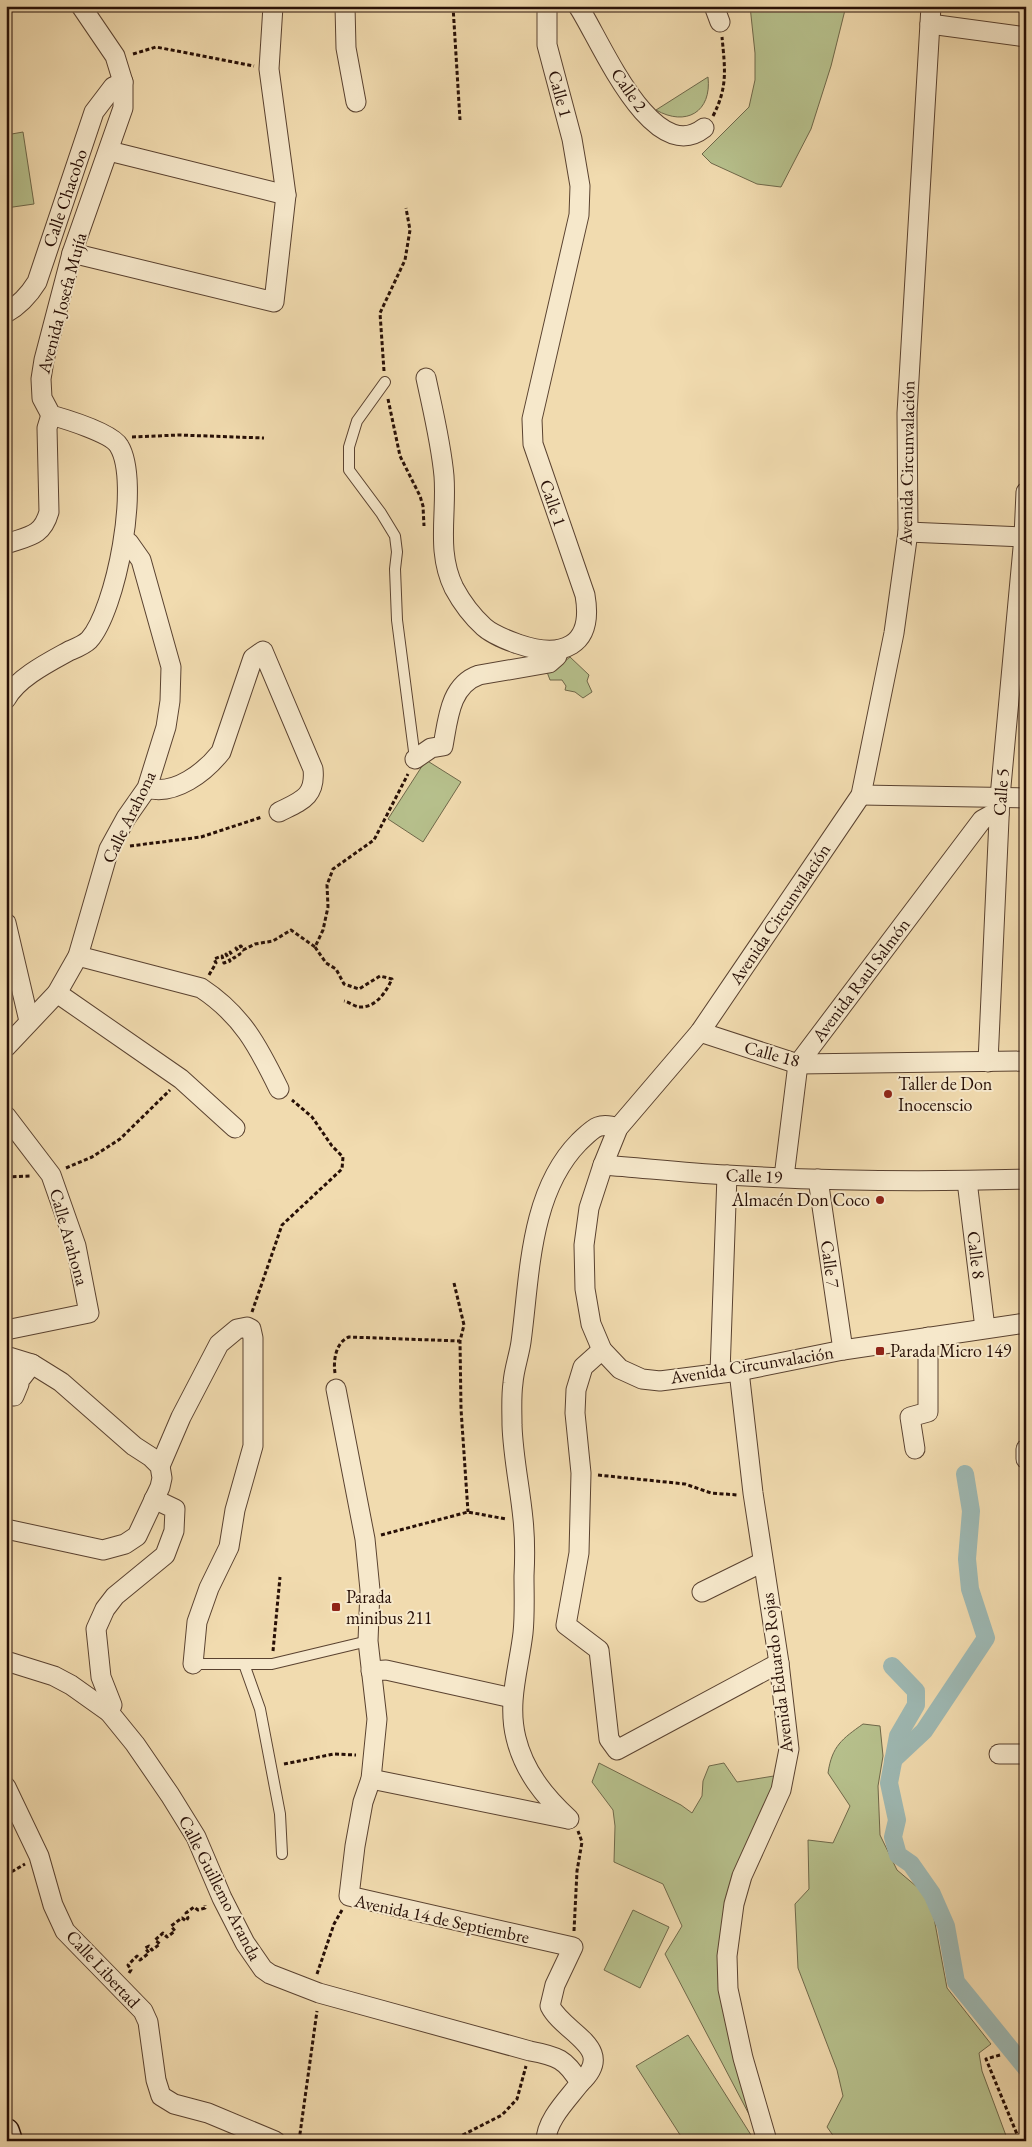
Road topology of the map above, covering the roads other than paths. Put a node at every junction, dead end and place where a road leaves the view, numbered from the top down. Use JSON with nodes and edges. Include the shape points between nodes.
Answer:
{"nodes":[{"id":1,"x":81,"y":6,"type":"edge"},
{"id":2,"x":273,"y":6,"type":"edge"},
{"id":3,"x":345,"y":6,"type":"edge"},
{"id":4,"x":547,"y":6,"type":"edge"},
{"id":5,"x":578,"y":6,"type":"edge"},
{"id":6,"x":930,"y":15,"type":"edge"},
{"id":7,"x":1026,"y":37,"type":"edge"},
{"id":8,"x":123,"y":82,"type":"junction"},
{"id":9,"x":356,"y":102,"type":"dead end"},
{"id":10,"x":704,"y":128,"type":"road end"},
{"id":11,"x":109,"y":150,"type":"junction"},
{"id":12,"x":286,"y":195,"type":"junction"},
{"id":13,"x":72,"y":253,"type":"junction"},
{"id":14,"x":6,"y":312,"type":"edge"},
{"id":15,"x":426,"y":378,"type":"dead end"},
{"id":16,"x":385,"y":382,"type":"road end"},
{"id":17,"x":51,"y":415,"type":"junction"},
{"id":18,"x":1026,"y":492,"type":"edge"},
{"id":19,"x":908,"y":532,"type":"junction"},
{"id":20,"x":1025,"y":537,"type":"edge"},
{"id":21,"x":124,"y":540,"type":"junction"},
{"id":22,"x":6,"y":544,"type":"edge"},
{"id":23,"x":558,"y":651,"type":"junction"},
{"id":24,"x":6,"y":699,"type":"edge"},
{"id":25,"x":415,"y":759,"type":"joint"},
{"id":26,"x":147,"y":788,"type":"junction"},
{"id":27,"x":860,"y":795,"type":"junction"},
{"id":28,"x":1026,"y":798,"type":"edge"},
{"id":29,"x":1000,"y":806,"type":"junction"},
{"id":30,"x":279,"y":812,"type":"road end"},
{"id":31,"x":6,"y":923,"type":"edge"},
{"id":32,"x":78,"y":956,"type":"junction"},
{"id":33,"x":57,"y":993,"type":"junction"},
{"id":34,"x":29,"y":1021,"type":"junction"},
{"id":35,"x":700,"y":1032,"type":"junction"},
{"id":36,"x":6,"y":1047,"type":"edge"},
{"id":37,"x":1026,"y":1061,"type":"edge"},
{"id":38,"x":988,"y":1062,"type":"junction"},
{"id":39,"x":798,"y":1064,"type":"junction"},
{"id":40,"x":279,"y":1089,"type":"road end"},
{"id":41,"x":6,"y":1116,"type":"edge"},
{"id":42,"x":235,"y":1128,"type":"dead end"},
{"id":43,"x":618,"y":1128,"type":"junction"},
{"id":44,"x":602,"y":1165,"type":"junction"},
{"id":45,"x":727,"y":1175,"type":"junction"},
{"id":46,"x":784,"y":1177,"type":"junction"},
{"id":47,"x":818,"y":1179,"type":"junction"},
{"id":48,"x":1026,"y":1180,"type":"edge"},
{"id":49,"x":967,"y":1181,"type":"junction"},
{"id":50,"x":1026,"y":1323,"type":"edge"},
{"id":51,"x":985,"y":1328,"type":"junction"},
{"id":52,"x":6,"y":1330,"type":"edge"},
{"id":53,"x":928,"y":1337,"type":"junction"},
{"id":54,"x":602,"y":1350,"type":"junction"},
{"id":55,"x":842,"y":1350,"type":"junction"},
{"id":56,"x":6,"y":1356,"type":"edge"},
{"id":57,"x":32,"y":1364,"type":"junction"},
{"id":58,"x":739,"y":1371,"type":"junction"},
{"id":59,"x":720,"y":1374,"type":"junction"},
{"id":60,"x":336,"y":1389,"type":"road end"},
{"id":61,"x":6,"y":1395,"type":"edge"},
{"id":62,"x":915,"y":1449,"type":"dead end"},
{"id":63,"x":1026,"y":1449,"type":"edge"},
{"id":64,"x":1026,"y":1459,"type":"edge"},
{"id":65,"x":160,"y":1466,"type":"junction"},
{"id":66,"x":154,"y":1500,"type":"junction"},
{"id":67,"x":6,"y":1529,"type":"edge"},
{"id":68,"x":763,"y":1562,"type":"junction"},
{"id":69,"x":702,"y":1592,"type":"dead end"},
{"id":70,"x":368,"y":1641,"type":"junction"},
{"id":71,"x":6,"y":1661,"type":"edge"},
{"id":72,"x":779,"y":1663,"type":"junction"},
{"id":73,"x":193,"y":1664,"type":"joint"},
{"id":74,"x":244,"y":1664,"type":"junction"},
{"id":75,"x":371,"y":1670,"type":"junction"},
{"id":76,"x":512,"y":1698,"type":"junction"},
{"id":77,"x":109,"y":1712,"type":"junction"},
{"id":78,"x":999,"y":1754,"type":"dead end"},
{"id":79,"x":1026,"y":1754,"type":"edge"},
{"id":80,"x":371,"y":1779,"type":"junction"},
{"id":81,"x":6,"y":1788,"type":"edge"},
{"id":82,"x":282,"y":1854,"type":"dead end"},
{"id":83,"x":580,"y":2083,"type":"junction"},
{"id":84,"x":6,"y":2132,"type":"edge"},
{"id":85,"x":9,"y":2141,"type":"edge"},
{"id":86,"x":275,"y":2141,"type":"edge"},
{"id":87,"x":546,"y":2141,"type":"edge"},
{"id":88,"x":767,"y":2141,"type":"edge"}],
"edges":[{"from":1,"to":8,"type":"street","name":"Avenida Josefa Mujía","via":[[115,56]]},
{"from":2,"to":12,"type":"street","via":[[269,69]]},
{"from":3,"to":9,"type":"street","via":[[346,48]]},
{"from":4,"to":23,"type":"street","name":"Calle 1","via":[[547,45],[572,139],[580,186],[579,215],[532,419],[533,444],[588,609],[580,638],[570,647]]},
{"from":5,"to":10,"type":"street","name":"Calle 2","via":[[619,80],[647,116],[663,129],[681,136],[696,135]]},
{"from":6,"to":7,"type":"street"},
{"from":6,"to":19,"type":"street","name":"Avenida Circunvalación","via":[[907,413]]},
{"from":8,"to":11,"type":"street","name":"Avenida Josefa Mujía","via":[[123,108]]},
{"from":8,"to":14,"type":"street","name":"Calle Chacobo","via":[[113,87],[94,112],[37,282],[30,294]]},
{"from":11,"to":12,"type":"street"},
{"from":11,"to":13,"type":"street","name":"Avenida Josefa Mujía"},
{"from":12,"to":13,"type":"street","via":[[274,302]]},
{"from":13,"to":17,"type":"street","name":"Avenida Josefa Mujía","via":[[41,379],[42,398]]},
{"from":15,"to":23,"type":"street","via":[[438,430],[444,477],[445,566],[455,590],[485,628],[525,646]]},
{"from":16,"to":25,"type":"lane","via":[[356,421],[349,448],[348,470],[395,536],[397,620]]},
{"from":17,"to":21,"type":"street","via":[[77,423],[118,444],[125,468],[127,498]]},
{"from":17,"to":22,"type":"street","via":[[47,428],[49,512],[45,524],[38,533]]},
{"from":18,"to":20,"type":"street","name":"Calle 5"},
{"from":19,"to":20,"type":"street"},
{"from":19,"to":27,"type":"street","name":"Avenida Circunvalación","via":[[894,633]]},
{"from":20,"to":29,"type":"street","name":"Calle 5"},
{"from":21,"to":24,"type":"street","via":[[97,629],[87,642],[27,676]]},
{"from":21,"to":26,"type":"street","name":"Calle Arahona","via":[[141,560],[171,668],[166,727]]},
{"from":23,"to":25,"type":"street","name":"Calle 1","via":[[549,663],[468,678],[451,704],[443,746],[431,748]]},
{"from":26,"to":30,"type":"street","via":[[156,790],[180,784],[213,762],[221,752],[253,658],[263,651],[306,752],[314,783],[306,798]]},
{"from":26,"to":32,"type":"street","name":"Calle Arahona","via":[[109,849]]},
{"from":27,"to":29,"type":"street"},
{"from":27,"to":35,"type":"street","name":"Avenida Circunvalación"},
{"from":28,"to":29,"type":"street"},
{"from":29,"to":38,"type":"street","name":"Calle 5"},
{"from":29,"to":39,"type":"street","name":"Avenida Raul Salmón","via":[[982,820]]},
{"from":31,"to":34,"type":"street"},
{"from":32,"to":33,"type":"street","name":"Calle Arahona"},
{"from":32,"to":40,"type":"street","via":[[201,988],[215,997],[255,1041]]},
{"from":33,"to":34,"type":"street","name":"Calle Arahona"},
{"from":33,"to":42,"type":"street","via":[[181,1079]]},
{"from":34,"to":36,"type":"street","name":"Calle Arahona"},
{"from":35,"to":39,"type":"street","name":"Calle 18"},
{"from":35,"to":43,"type":"street","name":"Avenida Circunvalación"},
{"from":37,"to":38,"type":"street","name":"Calle 18"},
{"from":38,"to":39,"type":"street","name":"Calle 18"},
{"from":39,"to":46,"type":"street","name":"Avenida Raul Salmón"},
{"from":41,"to":52,"type":"street","name":"Calle Arahona","via":[[51,1175],[76,1246],[89,1313]]},
{"from":43,"to":44,"type":"street","name":"Avenida Circunvalación"},
{"from":43,"to":76,"type":"street","via":[[607,1124],[592,1129],[572,1150],[549,1186],[539,1220],[512,1384],[512,1426],[524,1522],[523,1632]]},
{"from":44,"to":45,"type":"street","name":"Calle 19"},
{"from":44,"to":54,"type":"street","name":"Avenida Circunvalación","via":[[589,1208],[584,1245],[584,1289]]},
{"from":45,"to":46,"type":"street","name":"Calle 19"},
{"from":45,"to":59,"type":"street"},
{"from":46,"to":47,"type":"street","name":"Calle 19"},
{"from":47,"to":49,"type":"street","name":"Calle 19"},
{"from":47,"to":55,"type":"street","name":"Calle 7"},
{"from":48,"to":49,"type":"street","name":"Calle 19"},
{"from":49,"to":51,"type":"street","name":"Calle 8"},
{"from":50,"to":51,"type":"street","name":"Avenida Circunvalación"},
{"from":51,"to":53,"type":"street","name":"Avenida Circunvalación"},
{"from":53,"to":55,"type":"street","name":"Avenida Circunvalación"},
{"from":53,"to":62,"type":"street","via":[[928,1412],[910,1417]]},
{"from":54,"to":59,"type":"street","name":"Avenida Circunvalación","via":[[620,1369],[642,1379],[660,1381]]},
{"from":54,"to":72,"type":"street","via":[[583,1367],[578,1380],[575,1413],[581,1473],[579,1553],[566,1625],[599,1650],[609,1740],[617,1750]]},
{"from":55,"to":58,"type":"street","name":"Avenida Circunvalación"},
{"from":56,"to":57,"type":"street"},
{"from":57,"to":61,"type":"street","via":[[22,1377],[8,1373],[6,1378],[19,1384],[14,1396]]},
{"from":57,"to":65,"type":"street","via":[[61,1382]]},
{"from":58,"to":59,"type":"street","name":"Avenida Circunvalación"},
{"from":58,"to":68,"type":"street","name":"Avenida Eduardo Rojas"},
{"from":60,"to":70,"type":"street","via":[[365,1539],[370,1590]]},
{"from":63,"to":64,"type":"street"},
{"from":65,"to":66,"type":"street","via":[[162,1478]]},
{"from":65,"to":73,"type":"street","via":[[219,1344],[237,1329],[247,1327],[254,1338],[253,1446],[235,1510],[229,1547],[196,1622]]},
{"from":66,"to":67,"type":"street","via":[[137,1536],[125,1544],[102,1550]]},
{"from":66,"to":77,"type":"street","via":[[175,1509],[174,1531],[166,1554],[115,1596],[104,1609],[96,1629],[101,1677],[112,1705]]},
{"from":68,"to":69,"type":"street"},
{"from":68,"to":72,"type":"street","name":"Avenida Eduardo Rojas"},
{"from":70,"to":74,"type":"lane","via":[[272,1664]]},
{"from":70,"to":75,"type":"street"},
{"from":71,"to":77,"type":"street","name":"Calle Guillemo Aranda","via":[[54,1676]]},
{"from":72,"to":88,"type":"street","name":"Avenida Eduardo Rojas","via":[[789,1749],[786,1774],[742,1876],[734,1904],[728,1956],[728,1989],[743,2058]]},
{"from":73,"to":74,"type":"lane"},
{"from":74,"to":82,"type":"lane","via":[[260,1710],[280,1814]]},
{"from":75,"to":76,"type":"street","via":[[386,1670]]},
{"from":75,"to":80,"type":"street","via":[[377,1719]]},
{"from":76,"to":80,"type":"street","via":[[515,1736],[523,1762],[552,1803],[569,1819]]},
{"from":77,"to":83,"type":"street","name":"Calle Guillemo Aranda","via":[[155,1773],[196,1837],[222,1898],[245,1943],[263,1969],[315,1991],[553,2055],[563,2060]]},
{"from":78,"to":79,"type":"street"},
{"from":80,"to":83,"type":"street","name":"Avenida 14 de Septiembre","via":[[355,1846],[350,1896],[573,1947],[555,1985],[550,2006],[593,2051],[593,2066]]},
{"from":81,"to":86,"type":"street","name":"Calle Libertad","via":[[39,1856],[53,1905],[66,1931],[143,2011],[148,2022],[161,2096],[174,2104],[208,2113]]},
{"from":83,"to":87,"type":"street","via":[[556,2114]]},
{"from":84,"to":85,"type":"main road"}]}
